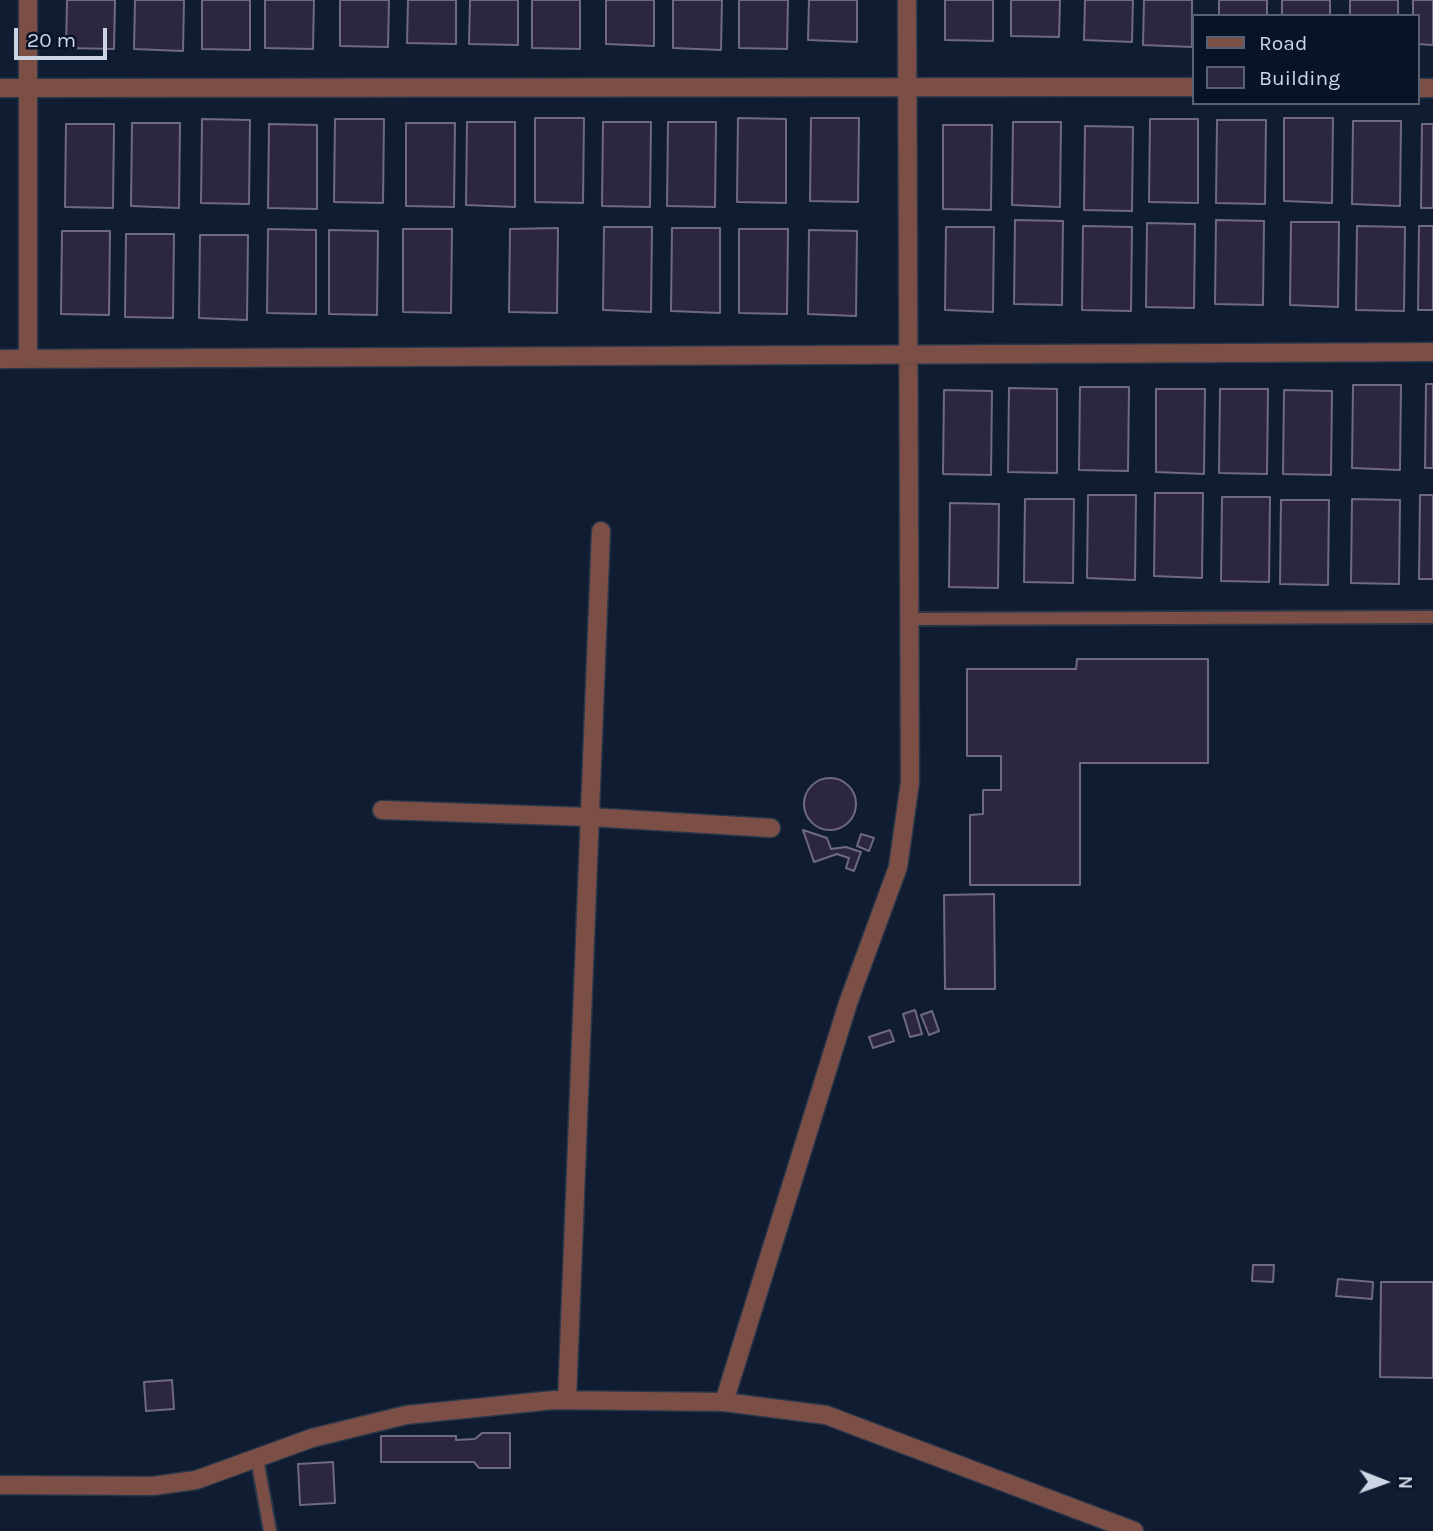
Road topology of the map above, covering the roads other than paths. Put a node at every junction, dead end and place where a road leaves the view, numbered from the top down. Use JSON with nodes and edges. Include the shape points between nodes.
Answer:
{"nodes":[{"id":1,"x":28,"y":0,"type":"edge"},
{"id":2,"x":907,"y":0,"type":"edge"},
{"id":3,"x":907,"y":87,"type":"junction"},
{"id":4,"x":0,"y":88,"type":"edge"},
{"id":5,"x":27,"y":88,"type":"junction"},
{"id":6,"x":1192,"y":88,"type":"edge"},
{"id":7,"x":1433,"y":352,"type":"edge"},
{"id":8,"x":908,"y":356,"type":"junction"},
{"id":9,"x":0,"y":359,"type":"edge"},
{"id":10,"x":28,"y":359,"type":"junction"},
{"id":11,"x":601,"y":531,"type":"dead end"},
{"id":12,"x":1433,"y":617,"type":"edge"},
{"id":13,"x":909,"y":619,"type":"junction"},
{"id":14,"x":382,"y":810,"type":"dead end"},
{"id":15,"x":590,"y":817,"type":"junction"},
{"id":16,"x":771,"y":828,"type":"dead end"},
{"id":17,"x":567,"y":1400,"type":"junction"},
{"id":18,"x":724,"y":1402,"type":"junction"},
{"id":19,"x":257,"y":1458,"type":"junction"},
{"id":20,"x":0,"y":1485,"type":"edge"},
{"id":21,"x":270,"y":1531,"type":"edge"},
{"id":22,"x":1134,"y":1531,"type":"edge"}],
"edges":[{"from":1,"to":5,"type":"street"},
{"from":2,"to":3,"type":"street"},
{"from":3,"to":5,"type":"street"},
{"from":3,"to":6,"type":"street"},
{"from":3,"to":8,"type":"street"},
{"from":4,"to":5,"type":"street"},
{"from":5,"to":10,"type":"street"},
{"from":7,"to":8,"type":"street"},
{"from":8,"to":10,"type":"street"},
{"from":8,"to":13,"type":"street"},
{"from":9,"to":10,"type":"street"},
{"from":11,"to":15,"type":"street"},
{"from":12,"to":13,"type":"lane"},
{"from":13,"to":18,"type":"street","via":[[910,782],[898,867],[848,1003]]},
{"from":14,"to":15,"type":"street"},
{"from":15,"to":16,"type":"street"},
{"from":15,"to":17,"type":"street"},
{"from":17,"to":18,"type":"street"},
{"from":17,"to":19,"type":"street","via":[[406,1415],[312,1438]]},
{"from":18,"to":22,"type":"street","via":[[826,1415]]},
{"from":19,"to":20,"type":"street","via":[[196,1480],[153,1486]]},
{"from":19,"to":21,"type":"lane"}]}
